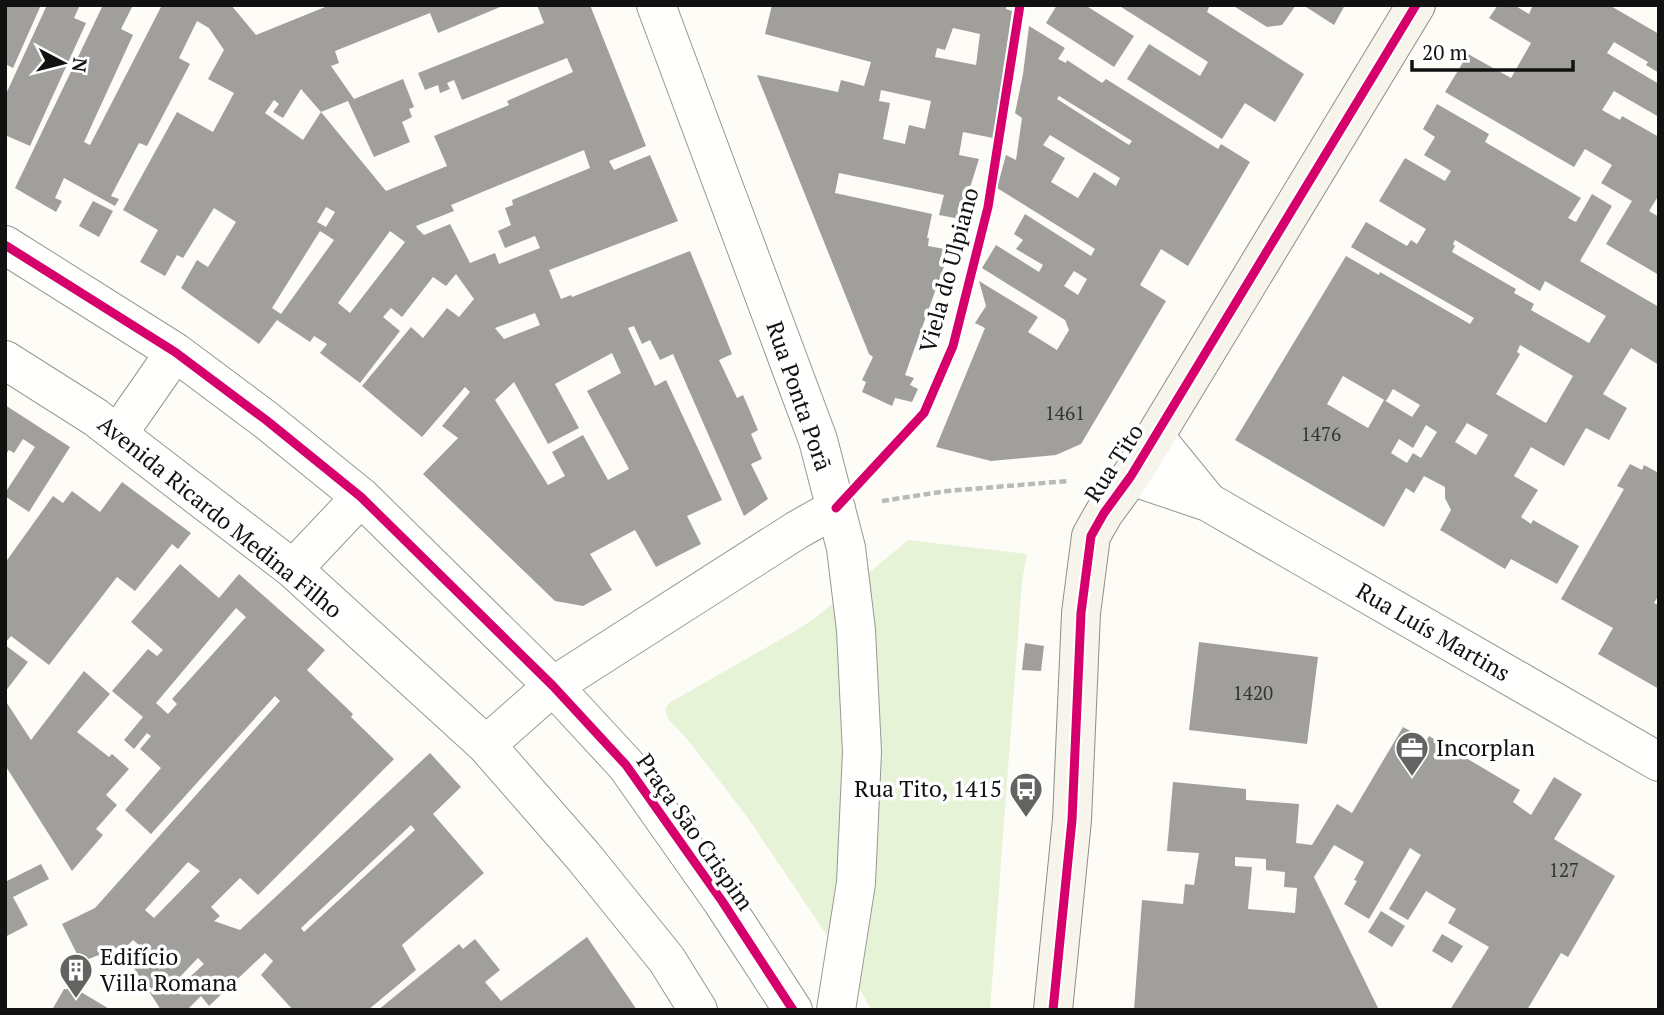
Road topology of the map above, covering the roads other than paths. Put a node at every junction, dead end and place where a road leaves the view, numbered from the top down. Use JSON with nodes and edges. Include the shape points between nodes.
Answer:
{"nodes":[{"id":1,"x":1416,"y":5,"type":"edge"},
{"id":2,"x":660,"y":8,"type":"edge"},
{"id":3,"x":5,"y":245,"type":"edge"},
{"id":4,"x":175,"y":352,"type":"junction"},
{"id":5,"x":5,"y":360,"type":"edge"},
{"id":6,"x":118,"y":434,"type":"junction"},
{"id":7,"x":1155,"y":437,"type":"junction"},
{"id":8,"x":1132,"y":476,"type":"junction"},
{"id":9,"x":361,"y":497,"type":"junction"},
{"id":10,"x":1208,"y":502,"type":"junction"},
{"id":11,"x":836,"y":508,"type":"junction"},
{"id":12,"x":293,"y":569,"type":"junction"},
{"id":13,"x":553,"y":686,"type":"junction"},
{"id":14,"x":486,"y":745,"type":"junction"},
{"id":15,"x":1659,"y":762,"type":"edge"},
{"id":16,"x":698,"y":1010,"type":"edge"},
{"id":17,"x":793,"y":1010,"type":"edge"},
{"id":18,"x":836,"y":1010,"type":"edge"},
{"id":19,"x":1053,"y":1010,"type":"edge"}],
"edges":[{"from":1,"to":7,"type":"main road","name":"Rua Tito"},
{"from":2,"to":11,"type":"street","name":"Rua Ponta Porã","via":[[818,440]]},
{"from":3,"to":4,"type":"street"},
{"from":4,"to":6,"type":"street"},
{"from":4,"to":9,"type":"street"},
{"from":5,"to":6,"type":"street","name":"Avenida Ricardo Medina Filho"},
{"from":6,"to":12,"type":"street","name":"Avenida Ricardo Medina Filho"},
{"from":7,"to":8,"type":"main road","name":"Rua Tito"},
{"from":7,"to":10,"type":"street","name":"Rua Luís Martins"},
{"from":8,"to":10,"type":"street","name":"Rua Luís Martins"},
{"from":8,"to":19,"type":"main road","name":"Rua Tito","via":[[1091,536],[1080,613],[1072,820]]},
{"from":9,"to":12,"type":"street"},
{"from":9,"to":13,"type":"street"},
{"from":10,"to":15,"type":"street","name":"Rua Luís Martins"},
{"from":11,"to":13,"type":"street"},
{"from":11,"to":18,"type":"street","via":[[856,630],[862,752],[856,883]]},
{"from":12,"to":14,"type":"street","name":"Avenida Ricardo Medina Filho"},
{"from":13,"to":14,"type":"street"},
{"from":13,"to":17,"type":"street","name":"Praça São Crispim","via":[[626,765]]},
{"from":14,"to":16,"type":"street","via":[[667,960]]}]}
